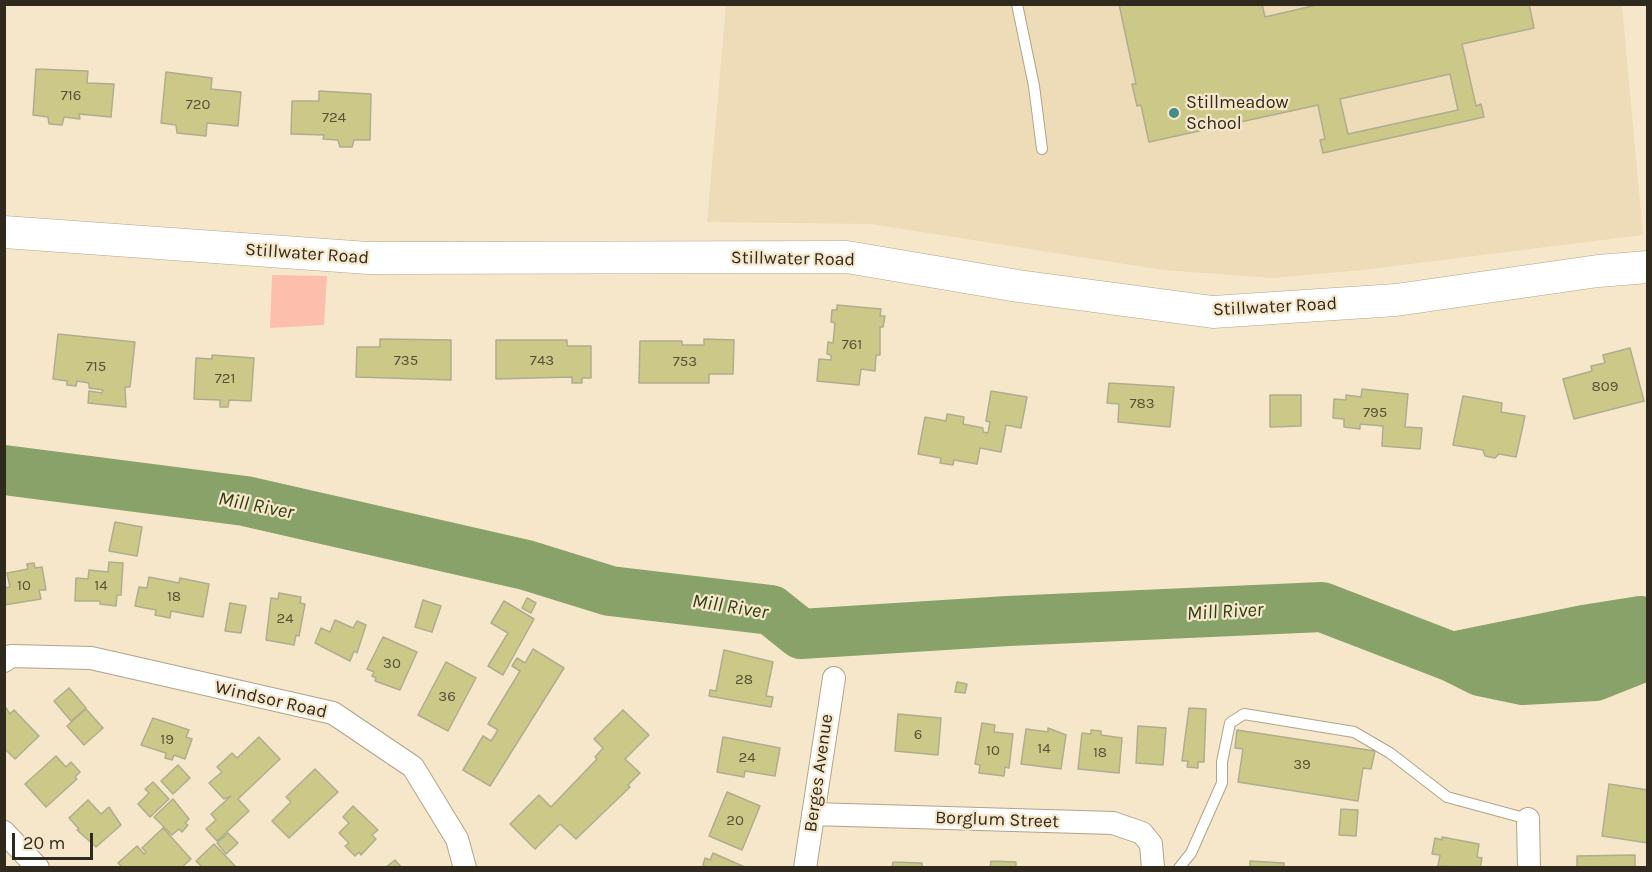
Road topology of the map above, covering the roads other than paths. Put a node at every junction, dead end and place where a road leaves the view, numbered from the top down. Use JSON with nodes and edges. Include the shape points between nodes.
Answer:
{"nodes":[{"id":1,"x":1017,"y":4,"type":"edge"},
{"id":2,"x":1042,"y":149,"type":"dead end"},
{"id":3,"x":4,"y":232,"type":"edge"},
{"id":4,"x":1647,"y":267,"type":"edge"},
{"id":5,"x":4,"y":661,"type":"edge"},
{"id":6,"x":834,"y":678,"type":"dead end"},
{"id":7,"x":813,"y":814,"type":"junction"},
{"id":8,"x":1528,"y":819,"type":"joint"},
{"id":9,"x":4,"y":832,"type":"edge"},
{"id":10,"x":38,"y":867,"type":"edge"},
{"id":11,"x":465,"y":867,"type":"edge"},
{"id":12,"x":805,"y":867,"type":"edge"},
{"id":13,"x":1153,"y":867,"type":"edge"},
{"id":14,"x":1179,"y":867,"type":"edge"},
{"id":15,"x":1528,"y":867,"type":"edge"}],
"edges":[{"from":1,"to":2,"type":"lane"},
{"from":3,"to":4,"type":"main road","name":"Stillwater Road","via":[[368,258],[847,257],[1018,286],[1213,312],[1396,300]]},
{"from":5,"to":11,"type":"street","name":"Windsor Road","via":[[10,656],[91,658],[333,713],[413,767],[457,840]]},
{"from":6,"to":7,"type":"street","name":"Berges Avenue"},
{"from":7,"to":12,"type":"street","name":"Berges Avenue"},
{"from":7,"to":13,"type":"street","name":"Borglum Street","via":[[1113,823],[1142,833],[1151,844]]},
{"from":8,"to":14,"type":"lane","via":[[1447,797],[1390,753],[1354,732],[1244,714],[1230,723],[1221,783],[1191,853]]},
{"from":8,"to":15,"type":"street"},
{"from":9,"to":10,"type":"street"}]}
